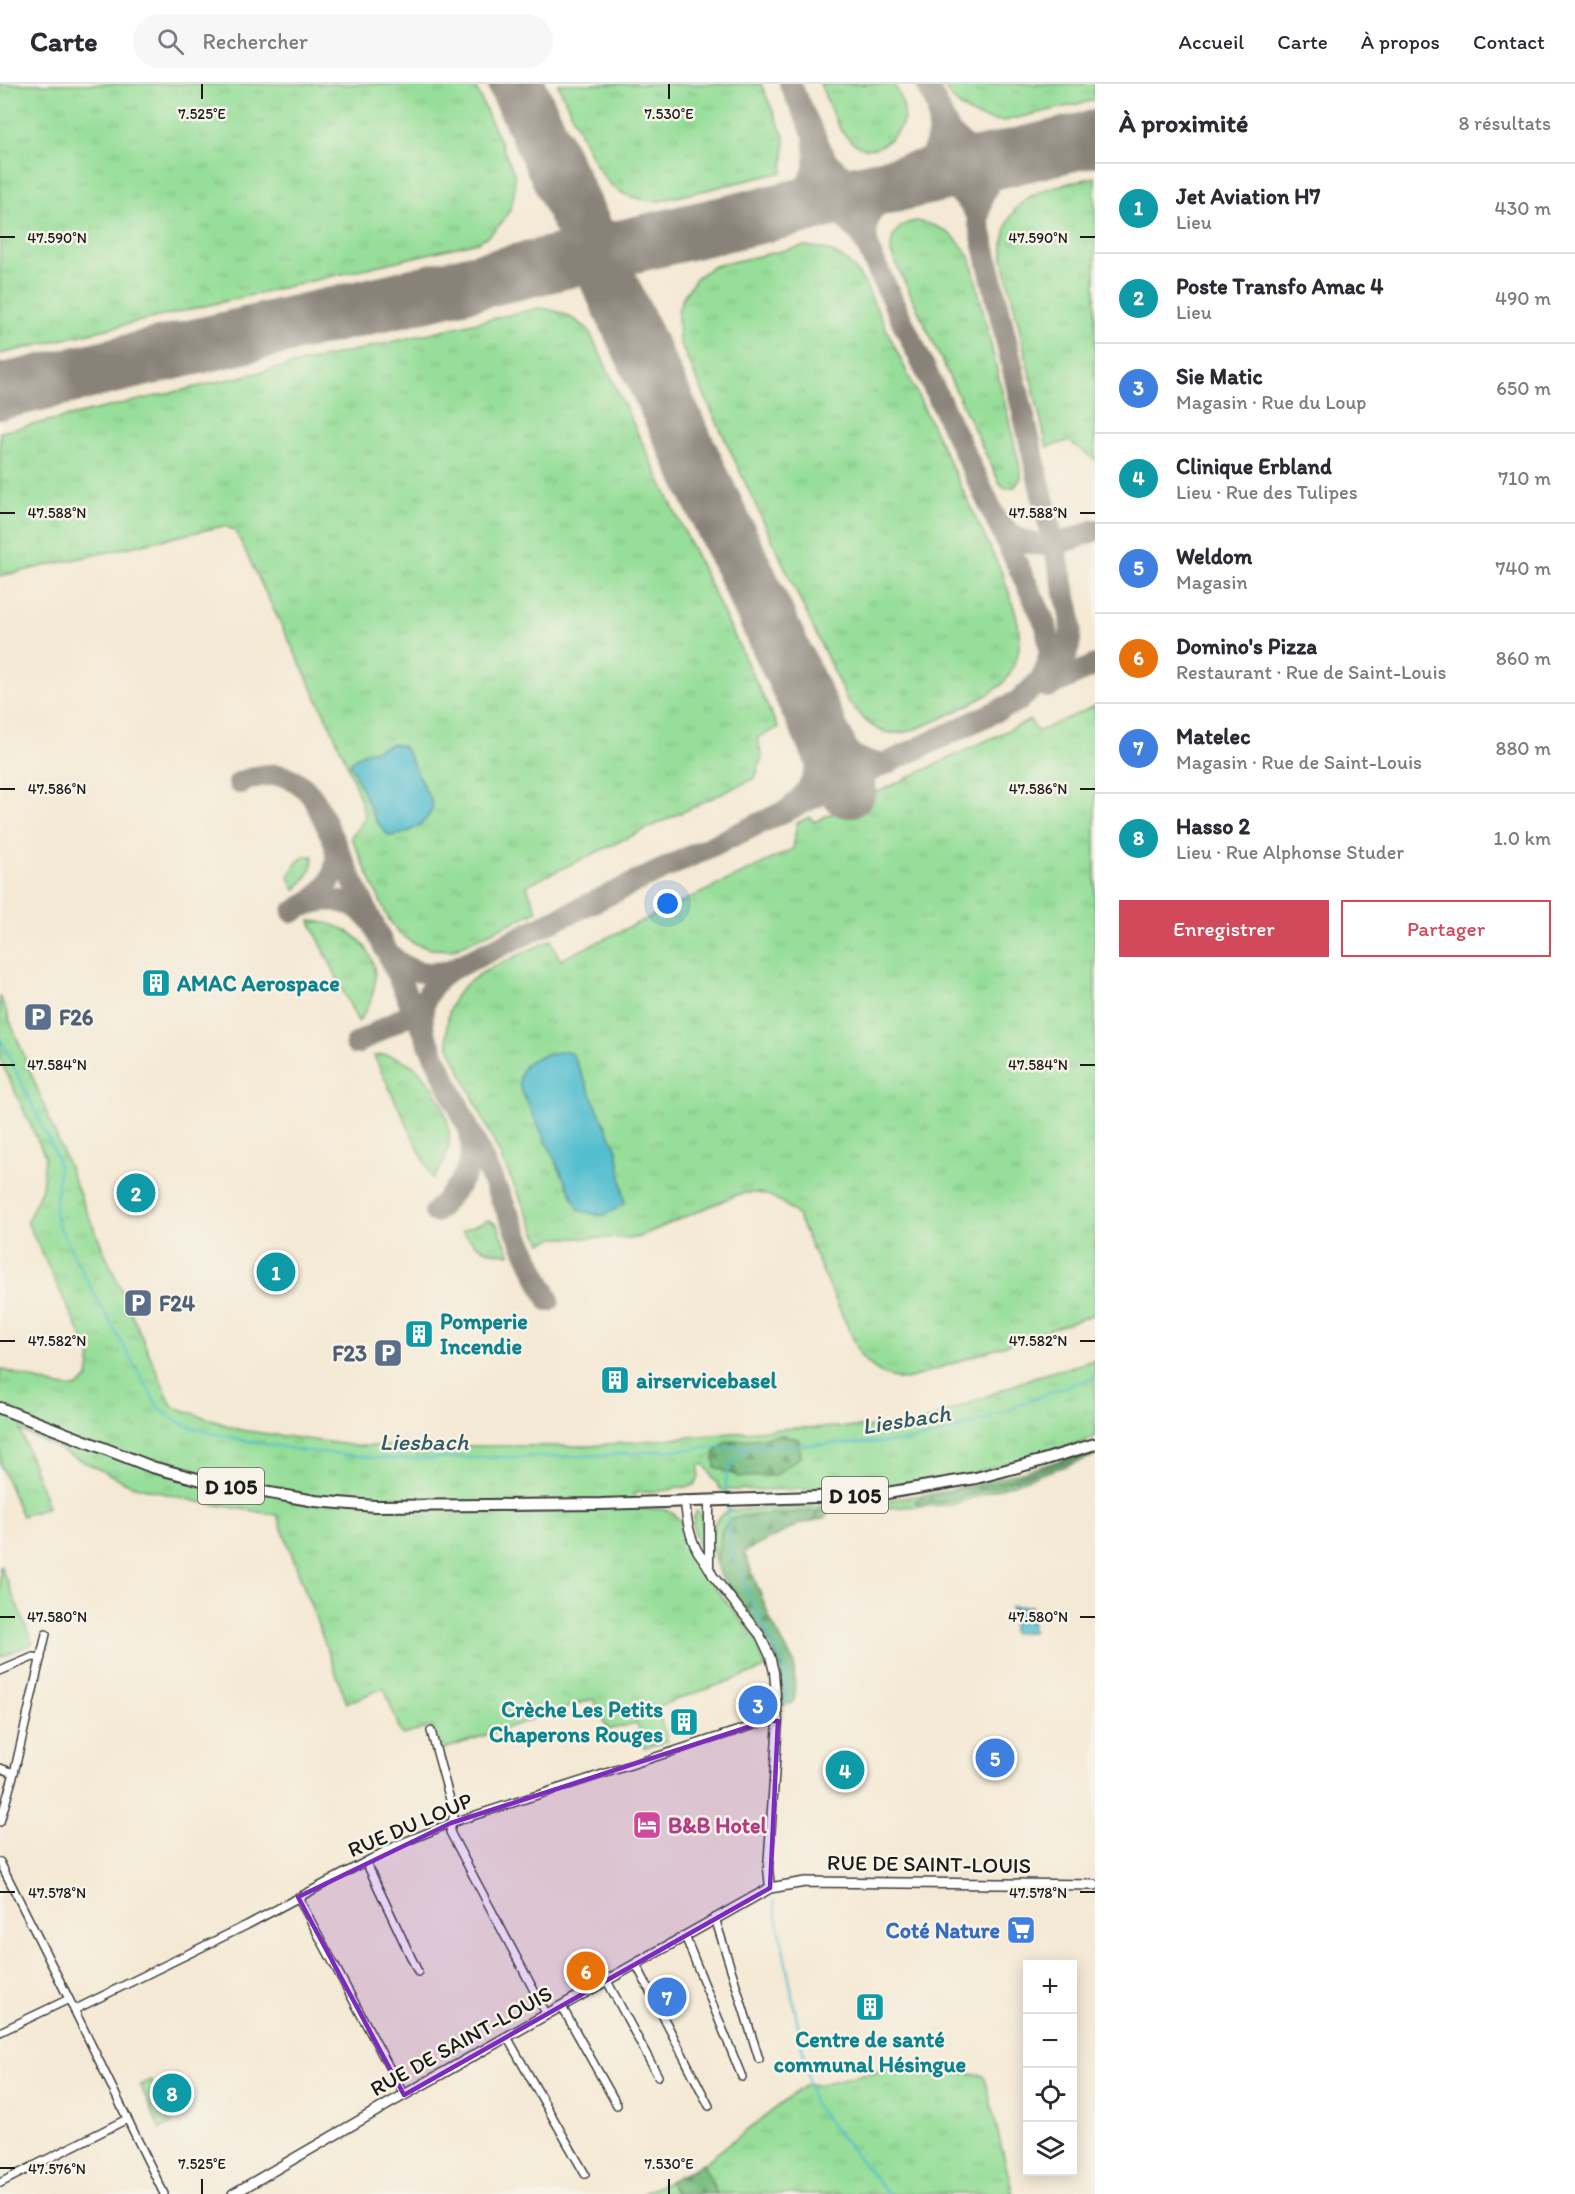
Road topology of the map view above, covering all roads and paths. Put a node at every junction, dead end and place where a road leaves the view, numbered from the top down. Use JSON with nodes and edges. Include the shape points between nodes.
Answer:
{"nodes":[{"id":1,"x":0,"y":1408,"type":"edge"},
{"id":2,"x":1095,"y":1444,"type":"edge"},
{"id":3,"x":685,"y":1500,"type":"junction"},
{"id":4,"x":713,"y":1500,"type":"junction"},
{"id":5,"x":709,"y":1566,"type":"junction"},
{"id":6,"x":46,"y":1634,"type":"dead end"},
{"id":7,"x":41,"y":1658,"type":"junction"},
{"id":8,"x":0,"y":1671,"type":"edge"},
{"id":9,"x":778,"y":1721,"type":"junction"},
{"id":10,"x":431,"y":1731,"type":"dead end"},
{"id":11,"x":0,"y":1768,"type":"edge"},
{"id":12,"x":14,"y":1773,"type":"junction"},
{"id":13,"x":0,"y":1822,"type":"edge"},
{"id":14,"x":451,"y":1823,"type":"junction"},
{"id":15,"x":366,"y":1862,"type":"junction"},
{"id":16,"x":0,"y":1864,"type":"edge"},
{"id":17,"x":1095,"y":1885,"type":"edge"},
{"id":18,"x":770,"y":1888,"type":"junction"},
{"id":19,"x":298,"y":1897,"type":"junction"},
{"id":20,"x":715,"y":1918,"type":"junction"},
{"id":21,"x":685,"y":1936,"type":"junction"},
{"id":22,"x":636,"y":1964,"type":"junction"},
{"id":23,"x":418,"y":1972,"type":"dead end"},
{"id":24,"x":607,"y":1981,"type":"junction"},
{"id":25,"x":69,"y":1999,"type":"junction"},
{"id":26,"x":562,"y":2007,"type":"junction"},
{"id":27,"x":74,"y":2010,"type":"junction"},
{"id":28,"x":547,"y":2015,"type":"junction"},
{"id":29,"x":0,"y":2032,"type":"edge"},
{"id":30,"x":507,"y":2037,"type":"junction"},
{"id":31,"x":759,"y":2059,"type":"dead end"},
{"id":32,"x":658,"y":2076,"type":"dead end"},
{"id":33,"x":742,"y":2077,"type":"dead end"},
{"id":34,"x":404,"y":2095,"type":"junction"},
{"id":35,"x":617,"y":2105,"type":"dead end"},
{"id":36,"x":709,"y":2106,"type":"dead end"},
{"id":37,"x":127,"y":2118,"type":"junction"},
{"id":38,"x":585,"y":2174,"type":"dead end"},
{"id":39,"x":0,"y":2183,"type":"edge"},
{"id":40,"x":164,"y":2194,"type":"edge"},
{"id":41,"x":233,"y":2194,"type":"edge"}],
"edges":[{"from":1,"to":3,"type":"main road","number":"D 105","via":[[152,1467],[315,1501],[375,1506],[473,1506]]},
{"from":2,"to":4,"type":"main road","number":"D 105","via":[[976,1478],[875,1495]]},
{"from":3,"to":4,"type":"main road","number":"D 105"},
{"from":3,"to":5,"type":"street","via":[[690,1532]]},
{"from":4,"to":5,"type":"street","via":[[707,1548]]},
{"from":5,"to":9,"type":"street","via":[[765,1646],[774,1672]]},
{"from":6,"to":7,"type":"street"},
{"from":7,"to":8,"type":"street","via":[[33,1657]]},
{"from":7,"to":12,"type":"street"},
{"from":9,"to":14,"type":"street","name":"RUE DU LOUP","via":[[767,1721]]},
{"from":9,"to":18,"type":"street"},
{"from":10,"to":14,"type":"street","via":[[454,1814]]},
{"from":11,"to":12,"type":"street"},
{"from":12,"to":13,"type":"street"},
{"from":14,"to":15,"type":"street","name":"RUE DU LOUP"},
{"from":14,"to":28,"type":"street","via":[[450,1832]]},
{"from":15,"to":19,"type":"street","name":"RUE DU LOUP"},
{"from":15,"to":23,"type":"street"},
{"from":16,"to":25,"type":"street"},
{"from":17,"to":18,"type":"main road","name":"RUE DE SAINT-LOUIS","via":[[805,1882]]},
{"from":18,"to":20,"type":"main road","name":"RUE DE SAINT-LOUIS"},
{"from":19,"to":27,"type":"street","name":"RUE DU LOUP"},
{"from":19,"to":34,"type":"street"},
{"from":20,"to":21,"type":"main road","name":"RUE DE SAINT-LOUIS"},
{"from":20,"to":31,"type":"street"},
{"from":21,"to":22,"type":"main road","name":"RUE DE SAINT-LOUIS"},
{"from":21,"to":33,"type":"street"},
{"from":22,"to":24,"type":"main road","name":"RUE DE SAINT-LOUIS"},
{"from":22,"to":36,"type":"street"},
{"from":24,"to":26,"type":"main road","name":"RUE DE SAINT-LOUIS"},
{"from":24,"to":32,"type":"street"},
{"from":25,"to":27,"type":"street"},
{"from":25,"to":29,"type":"street"},
{"from":26,"to":28,"type":"main road","name":"RUE DE SAINT-LOUIS"},
{"from":26,"to":35,"type":"street"},
{"from":27,"to":37,"type":"street"},
{"from":28,"to":30,"type":"main road","name":"RUE DE SAINT-LOUIS"},
{"from":30,"to":34,"type":"main road","name":"RUE DE SAINT-LOUIS"},
{"from":30,"to":38,"type":"street"},
{"from":34,"to":41,"type":"main road","name":"RUE DE SAINT-LOUIS"},
{"from":37,"to":39,"type":"street"},
{"from":37,"to":40,"type":"street"}]}
